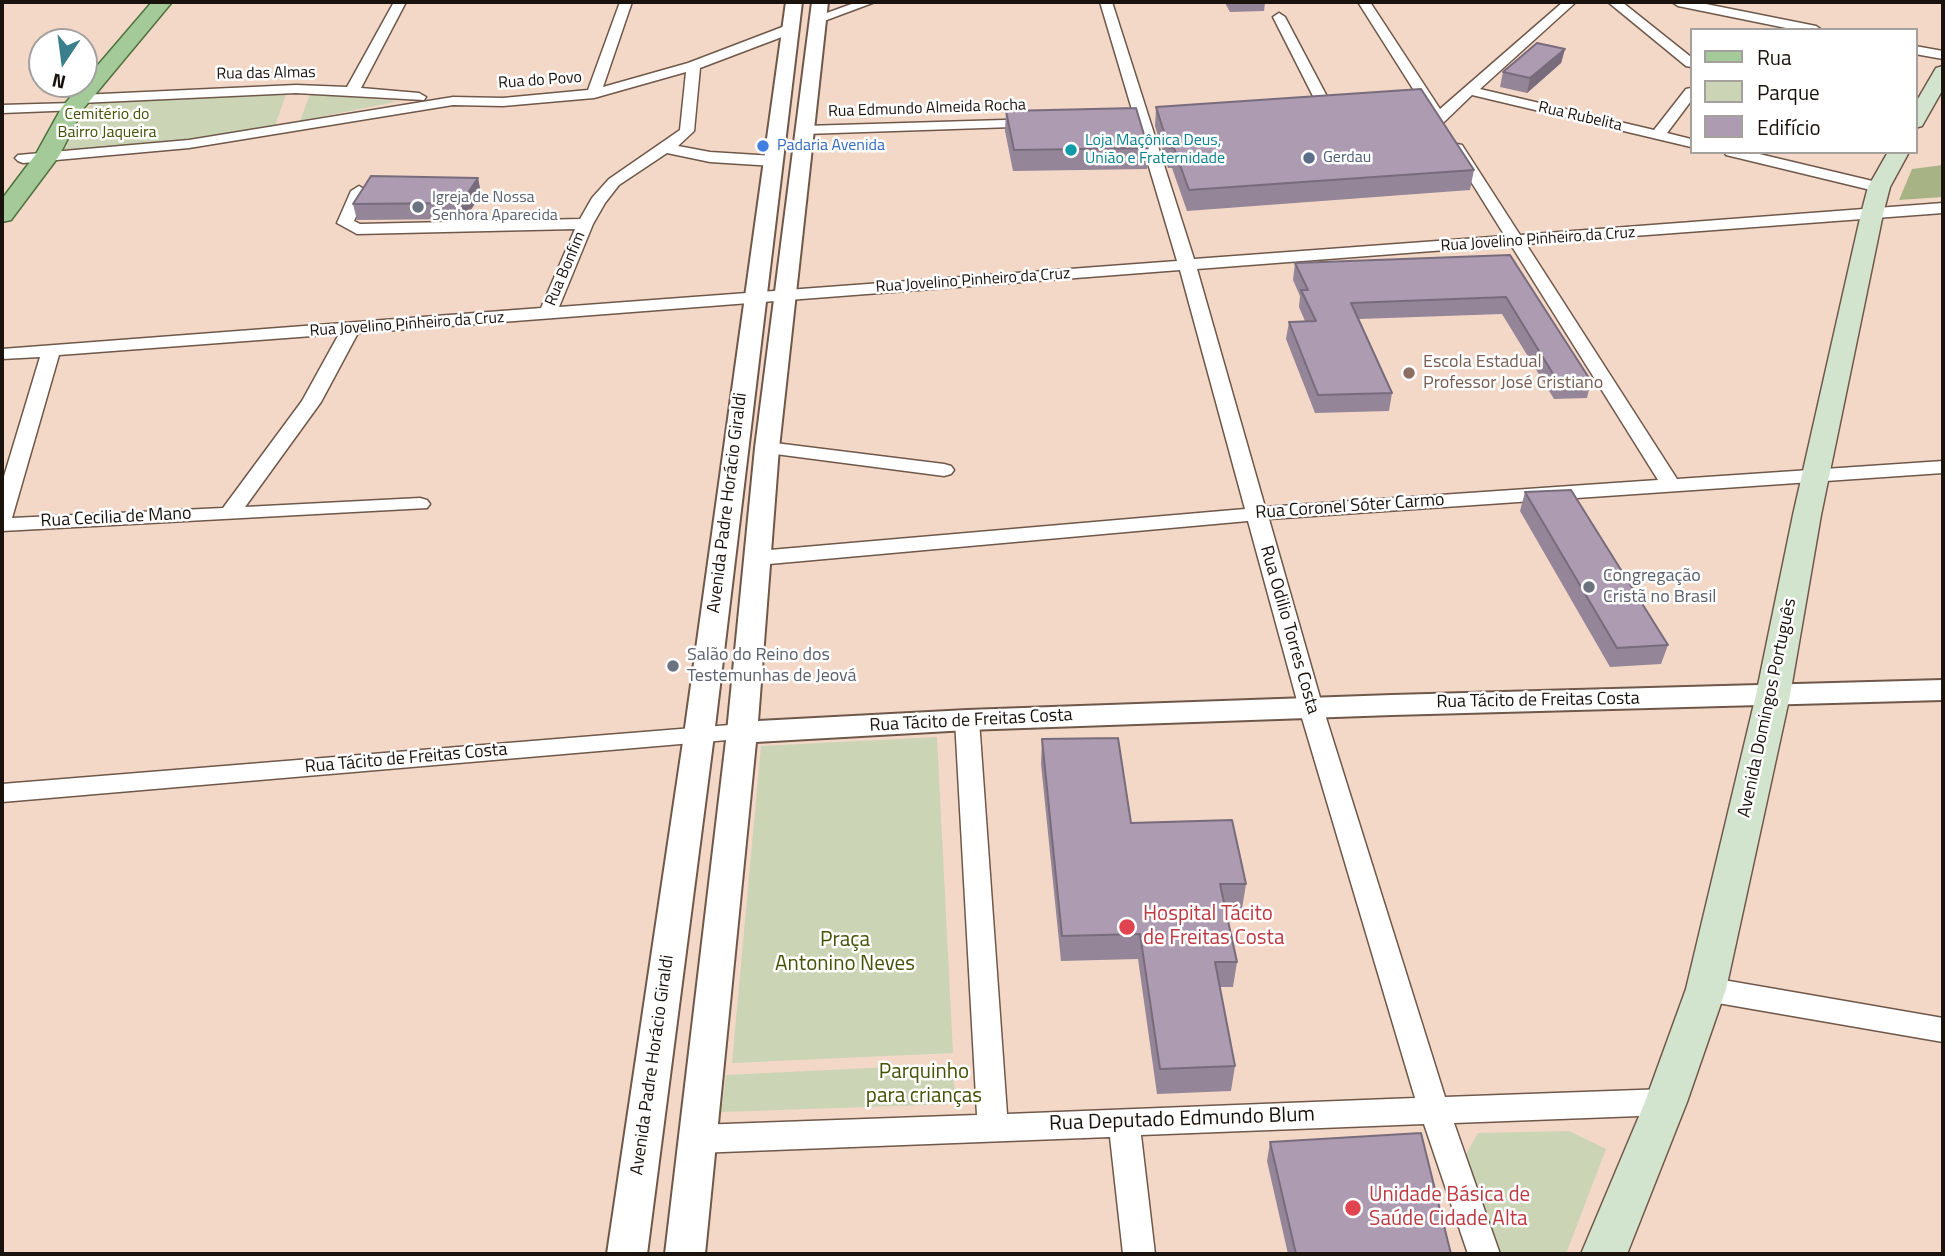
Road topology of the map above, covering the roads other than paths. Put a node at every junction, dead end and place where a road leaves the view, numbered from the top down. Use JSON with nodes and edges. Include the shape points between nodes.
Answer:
{"nodes":[{"id":1,"x":162,"y":2,"type":"edge"},
{"id":2,"x":400,"y":2,"type":"edge"},
{"id":3,"x":626,"y":2,"type":"edge"},
{"id":4,"x":869,"y":2,"type":"edge"},
{"id":5,"x":1106,"y":2,"type":"edge"},
{"id":6,"x":1364,"y":2,"type":"edge"},
{"id":7,"x":1570,"y":2,"type":"edge"},
{"id":8,"x":1614,"y":2,"type":"edge"},
{"id":9,"x":1678,"y":2,"type":"edge"},
{"id":10,"x":1734,"y":2,"type":"edge"},
{"id":11,"x":819,"y":10,"type":"edge"},
{"id":12,"x":792,"y":15,"type":"edge"},
{"id":13,"x":1279,"y":17,"type":"dead end"},
{"id":14,"x":1751,"y":17,"type":"junction"},
{"id":15,"x":1763,"y":28,"type":"edge"},
{"id":16,"x":1806,"y":28,"type":"edge"},
{"id":17,"x":1917,"y":50,"type":"edge"},
{"id":18,"x":1943,"y":55,"type":"edge"},
{"id":19,"x":1689,"y":61,"type":"edge"},
{"id":20,"x":693,"y":66,"type":"junction"},
{"id":21,"x":1943,"y":72,"type":"edge"},
{"id":22,"x":1468,"y":90,"type":"junction"},
{"id":23,"x":352,"y":91,"type":"junction"},
{"id":24,"x":594,"y":94,"type":"junction"},
{"id":25,"x":1689,"y":95,"type":"edge"},
{"id":26,"x":453,"y":101,"type":"junction"},
{"id":27,"x":1325,"y":106,"type":"edge"},
{"id":28,"x":74,"y":107,"type":"junction"},
{"id":29,"x":2,"y":108,"type":"edge"},
{"id":30,"x":290,"y":110,"type":"junction"},
{"id":31,"x":1438,"y":118,"type":"junction"},
{"id":32,"x":1917,"y":118,"type":"edge"},
{"id":33,"x":1047,"y":123,"type":"edge"},
{"id":34,"x":805,"y":130,"type":"junction"},
{"id":35,"x":1658,"y":135,"type":"junction"},
{"id":36,"x":1689,"y":143,"type":"edge"},
{"id":37,"x":664,"y":148,"type":"junction"},
{"id":38,"x":1739,"y":154,"type":"edge"},
{"id":39,"x":1898,"y":154,"type":"edge"},
{"id":40,"x":47,"y":156,"type":"junction"},
{"id":41,"x":23,"y":158,"type":"junction"},
{"id":42,"x":774,"y":161,"type":"junction"},
{"id":43,"x":2,"y":185,"type":"edge"},
{"id":44,"x":1879,"y":187,"type":"junction"},
{"id":45,"x":359,"y":191,"type":"edge"},
{"id":46,"x":1943,"y":208,"type":"edge"},
{"id":47,"x":1872,"y":214,"type":"junction"},
{"id":48,"x":2,"y":215,"type":"edge"},
{"id":49,"x":584,"y":223,"type":"junction"},
{"id":50,"x":1518,"y":242,"type":"junction"},
{"id":51,"x":1187,"y":265,"type":"junction"},
{"id":52,"x":786,"y":295,"type":"junction"},
{"id":53,"x":754,"y":298,"type":"junction"},
{"id":54,"x":547,"y":314,"type":"junction"},
{"id":55,"x":350,"y":330,"type":"junction"},
{"id":56,"x":51,"y":351,"type":"junction"},
{"id":57,"x":2,"y":354,"type":"edge"},
{"id":58,"x":768,"y":448,"type":"junction"},
{"id":59,"x":1943,"y":467,"type":"edge"},
{"id":60,"x":944,"y":470,"type":"dead end"},
{"id":61,"x":1817,"y":475,"type":"junction"},
{"id":62,"x":1671,"y":485,"type":"junction"},
{"id":63,"x":420,"y":503,"type":"dead end"},
{"id":64,"x":230,"y":512,"type":"junction"},
{"id":65,"x":1256,"y":514,"type":"junction"},
{"id":66,"x":2,"y":517,"type":"edge"},
{"id":67,"x":2,"y":525,"type":"edge"},
{"id":68,"x":758,"y":558,"type":"junction"},
{"id":69,"x":1943,"y":690,"type":"edge"},
{"id":70,"x":1773,"y":695,"type":"junction"},
{"id":71,"x":1311,"y":708,"type":"junction"},
{"id":72,"x":967,"y":720,"type":"junction"},
{"id":73,"x":742,"y":732,"type":"junction"},
{"id":74,"x":699,"y":734,"type":"junction"},
{"id":75,"x":2,"y":793,"type":"edge"},
{"id":76,"x":1706,"y":989,"type":"junction"},
{"id":77,"x":1943,"y":1030,"type":"edge"},
{"id":78,"x":1666,"y":1102,"type":"junction"},
{"id":79,"x":1434,"y":1110,"type":"junction"},
{"id":80,"x":1124,"y":1122,"type":"junction"},
{"id":81,"x":993,"y":1127,"type":"junction"},
{"id":82,"x":697,"y":1139,"type":"junction"},
{"id":83,"x":627,"y":1254,"type":"edge"},
{"id":84,"x":685,"y":1254,"type":"edge"},
{"id":85,"x":1139,"y":1254,"type":"edge"},
{"id":86,"x":1484,"y":1254,"type":"edge"},
{"id":87,"x":1604,"y":1254,"type":"edge"}],
"edges":[{"from":1,"to":28,"type":"main road"},
{"from":2,"to":23,"type":"street"},
{"from":3,"to":24,"type":"street"},
{"from":4,"to":11,"type":"street"},
{"from":5,"to":51,"type":"street","name":"Rua Odilio Torres Costa"},
{"from":6,"to":31,"type":"street","via":[[1422,100]]},
{"from":7,"to":22,"type":"street"},
{"from":8,"to":19,"type":"street"},
{"from":9,"to":14,"type":"street"},
{"from":10,"to":14,"type":"street"},
{"from":11,"to":34,"type":"street","name":"Avenida Padre Horácio Giraldi"},
{"from":12,"to":20,"type":"street","name":"Rua do Povo"},
{"from":12,"to":42,"type":"street","name":"Avenida Padre Horácio Giraldi"},
{"from":13,"to":27,"type":"street"},
{"from":14,"to":15,"type":"street"},
{"from":14,"to":16,"type":"street"},
{"from":17,"to":18,"type":"street"},
{"from":20,"to":24,"type":"street","name":"Rua do Povo"},
{"from":20,"to":37,"type":"street","name":"Rua Bonfim","via":[[687,131]]},
{"from":21,"to":32,"type":"main road"},
{"from":22,"to":31,"type":"street"},
{"from":22,"to":35,"type":"street","name":"Rua Rubelita"},
{"from":23,"to":26,"type":"street","name":"Rua das Almas"},
{"from":23,"to":30,"type":"street","name":"Rua das Almas"},
{"from":24,"to":26,"type":"street","name":"Rua do Povo"},
{"from":25,"to":35,"type":"street"},
{"from":26,"to":30,"type":"street","name":"Rua do Povo"},
{"from":28,"to":29,"type":"street","name":"Rua das Almas"},
{"from":28,"to":30,"type":"street","name":"Rua das Almas"},
{"from":28,"to":40,"type":"main road"},
{"from":28,"to":41,"type":"main road"},
{"from":30,"to":40,"type":"street","name":"Rua do Povo","via":[[189,144]]},
{"from":31,"to":50,"type":"street"},
{"from":33,"to":34,"type":"street","name":"Rua Edmundo Almeida Rocha"},
{"from":34,"to":52,"type":"street","name":"Avenida Padre Horácio Giraldi"},
{"from":35,"to":36,"type":"street","name":"Rua Rubelita"},
{"from":37,"to":42,"type":"street","via":[[710,157]]},
{"from":37,"to":49,"type":"street","name":"Rua Bonfim","via":[[614,182]]},
{"from":38,"to":44,"type":"street"},
{"from":39,"to":44,"type":"main road","name":"Avenida Domingos Português"},
{"from":40,"to":41,"type":"street","name":"Rua do Povo"},
{"from":40,"to":48,"type":"main road"},
{"from":41,"to":43,"type":"main road"},
{"from":42,"to":53,"type":"street","name":"Avenida Padre Horácio Giraldi"},
{"from":44,"to":47,"type":"main road","name":"Avenida Domingos Português"},
{"from":45,"to":49,"type":"street","name":"Rua Bonfim","via":[[345,223],[357,229]]},
{"from":46,"to":47,"type":"street","name":"Rua Jovelino Pinheiro da Cruz"},
{"from":47,"to":50,"type":"street","name":"Rua Jovelino Pinheiro da Cruz"},
{"from":47,"to":61,"type":"main road","name":"Avenida Domingos Português"},
{"from":49,"to":54,"type":"street","name":"Rua Bonfim"},
{"from":50,"to":51,"type":"street","name":"Rua Jovelino Pinheiro da Cruz"},
{"from":50,"to":62,"type":"street"},
{"from":51,"to":52,"type":"street","name":"Rua Jovelino Pinheiro da Cruz"},
{"from":51,"to":65,"type":"street","name":"Rua Odilio Torres Costa"},
{"from":52,"to":53,"type":"street","name":"Rua Jovelino Pinheiro da Cruz"},
{"from":52,"to":58,"type":"street","name":"Avenida Padre Horácio Giraldi"},
{"from":53,"to":54,"type":"street","name":"Rua Jovelino Pinheiro da Cruz"},
{"from":53,"to":74,"type":"street","name":"Avenida Padre Horácio Giraldi"},
{"from":54,"to":55,"type":"street","name":"Rua Jovelino Pinheiro da Cruz"},
{"from":55,"to":56,"type":"street","name":"Rua Jovelino Pinheiro da Cruz"},
{"from":55,"to":64,"type":"street","via":[[312,402]]},
{"from":56,"to":57,"type":"street","name":"Rua Jovelino Pinheiro da Cruz"},
{"from":56,"to":66,"type":"street"},
{"from":58,"to":60,"type":"street"},
{"from":58,"to":68,"type":"street","name":"Avenida Padre Horácio Giraldi"},
{"from":59,"to":61,"type":"street","name":"Rua Coronel Sóter Carmo"},
{"from":61,"to":62,"type":"street","name":"Rua Coronel Sóter Carmo"},
{"from":61,"to":70,"type":"main road","name":"Avenida Domingos Português"},
{"from":62,"to":65,"type":"street","name":"Rua Coronel Sóter Carmo"},
{"from":63,"to":64,"type":"street","name":"Rua Cecilia de Mano"},
{"from":64,"to":67,"type":"street","name":"Rua Cecilia de Mano"},
{"from":65,"to":68,"type":"street","name":"Rua Coronel Sóter Carmo"},
{"from":65,"to":71,"type":"street","name":"Rua Odilio Torres Costa"},
{"from":68,"to":73,"type":"street","name":"Avenida Padre Horácio Giraldi"},
{"from":69,"to":70,"type":"street","name":"Rua Tácito de Freitas Costa"},
{"from":70,"to":71,"type":"street","name":"Rua Tácito de Freitas Costa"},
{"from":70,"to":76,"type":"main road","name":"Avenida Domingos Português"},
{"from":71,"to":72,"type":"street","name":"Rua Tácito de Freitas Costa"},
{"from":71,"to":79,"type":"street","name":"Rua Odilio Torres Costa"},
{"from":72,"to":73,"type":"street","name":"Rua Tácito de Freitas Costa"},
{"from":72,"to":81,"type":"street"},
{"from":73,"to":74,"type":"street","name":"Rua Tácito de Freitas Costa"},
{"from":73,"to":82,"type":"street","name":"Avenida Padre Horácio Giraldi"},
{"from":74,"to":75,"type":"street","name":"Rua Tácito de Freitas Costa"},
{"from":74,"to":83,"type":"street","name":"Avenida Padre Horácio Giraldi"},
{"from":76,"to":77,"type":"street"},
{"from":76,"to":78,"type":"main road","name":"Avenida Domingos Português"},
{"from":78,"to":79,"type":"street","name":"Rua Deputado Edmundo Blum"},
{"from":78,"to":87,"type":"main road","name":"Avenida Domingos Português"},
{"from":79,"to":80,"type":"street","name":"Rua Deputado Edmundo Blum"},
{"from":79,"to":86,"type":"street","name":"Rua Odilio Torres Costa"},
{"from":80,"to":81,"type":"street","name":"Rua Deputado Edmundo Blum"},
{"from":80,"to":85,"type":"street"},
{"from":81,"to":82,"type":"street","name":"Rua Deputado Edmundo Blum"},
{"from":82,"to":84,"type":"street","name":"Avenida Padre Horácio Giraldi"}]}
